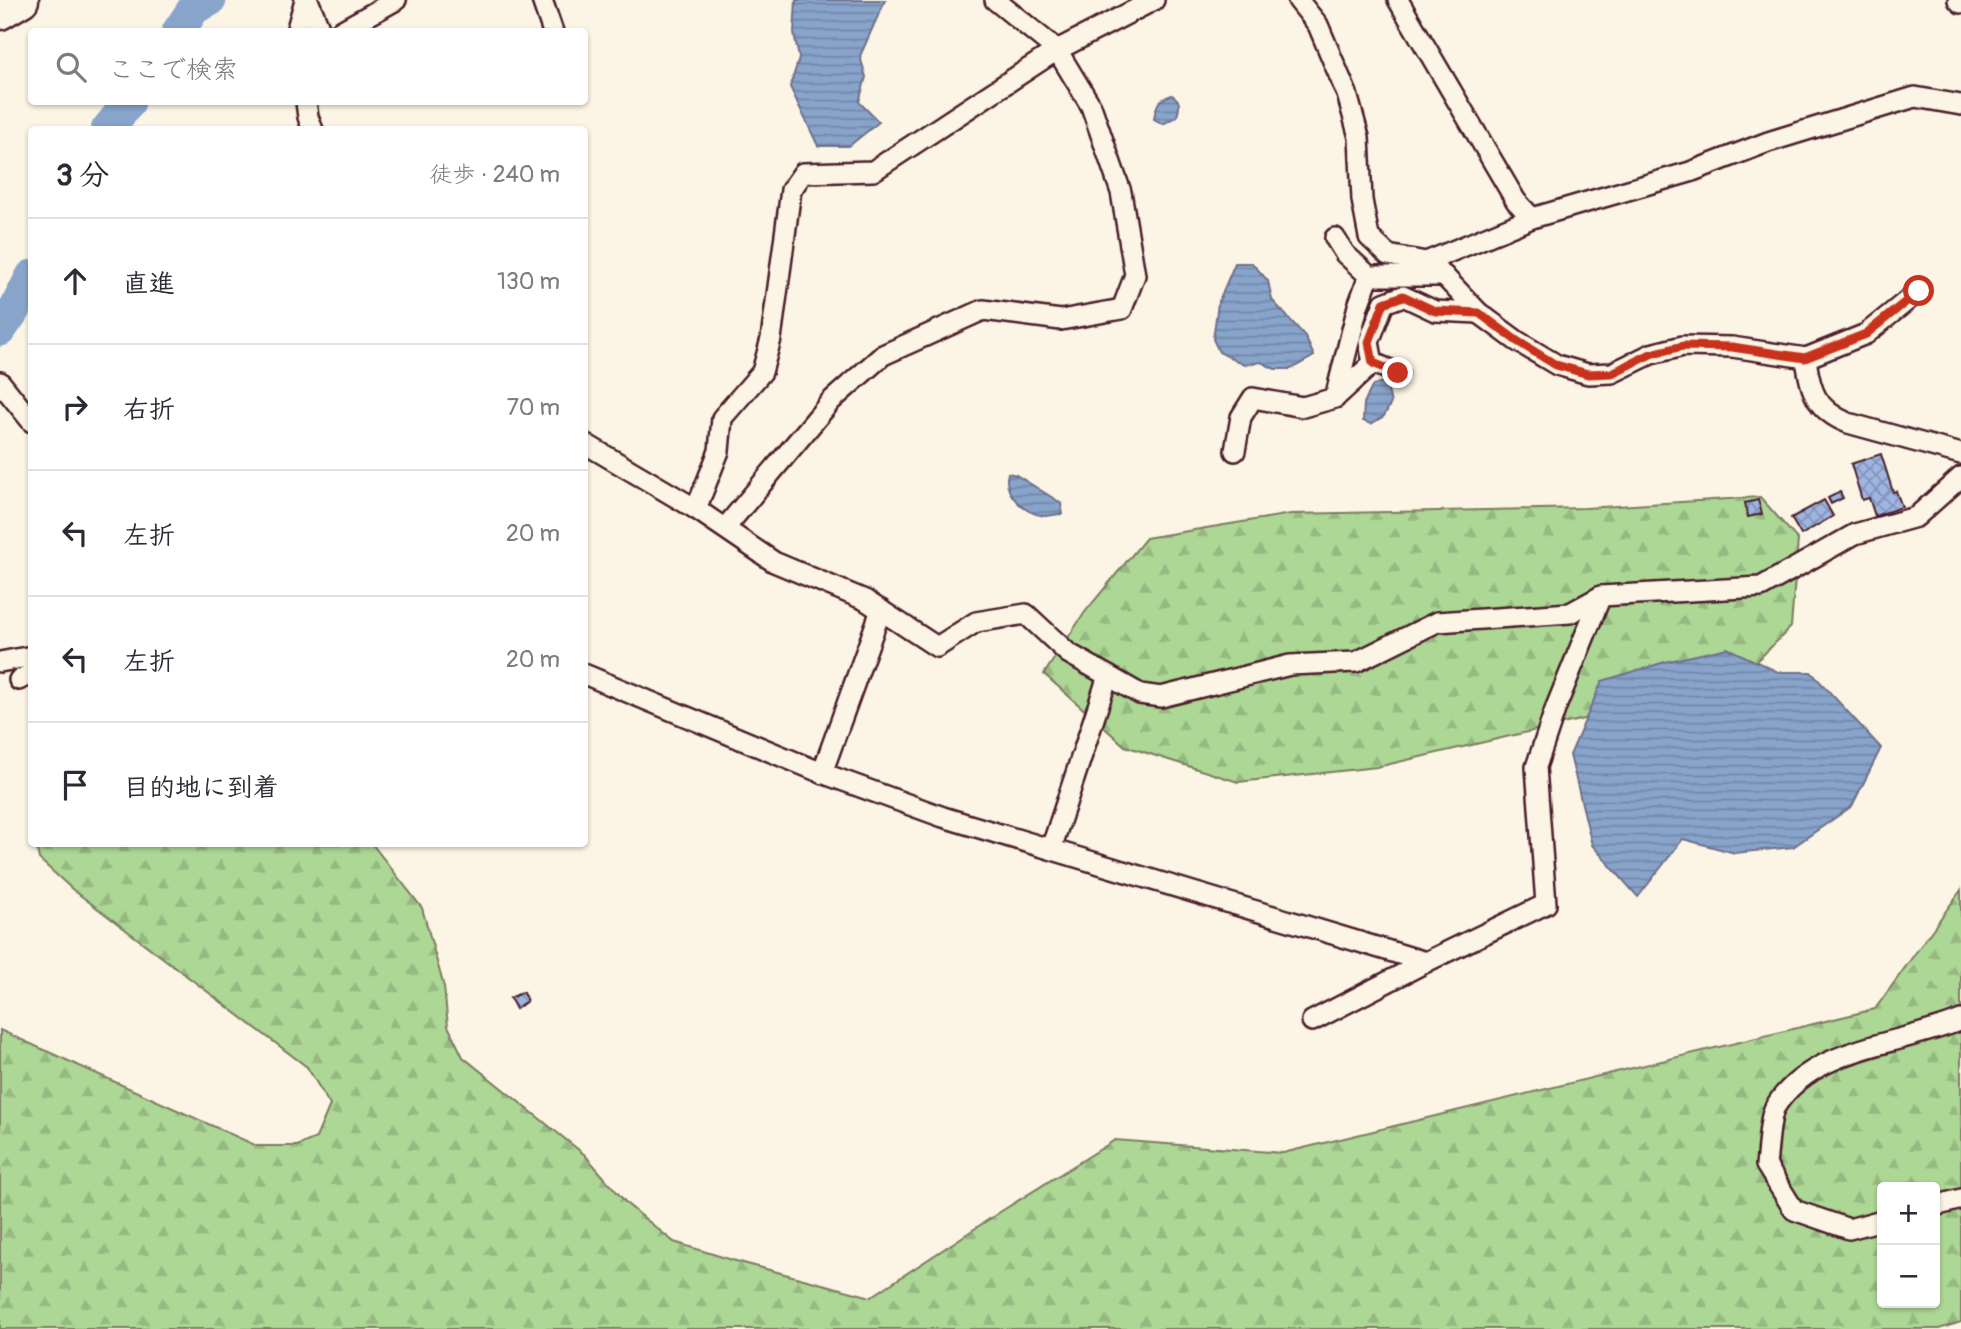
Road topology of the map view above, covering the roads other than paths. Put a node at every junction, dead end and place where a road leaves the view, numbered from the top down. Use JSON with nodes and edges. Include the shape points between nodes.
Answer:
{"nodes":[{"id":1,"x":22,"y":0,"type":"edge"},
{"id":2,"x":306,"y":0,"type":"edge"},
{"id":3,"x":396,"y":0,"type":"edge"},
{"id":4,"x":542,"y":0,"type":"edge"},
{"id":5,"x":995,"y":0,"type":"edge"},
{"id":6,"x":1154,"y":0,"type":"edge"},
{"id":7,"x":1298,"y":0,"type":"edge"},
{"id":8,"x":1398,"y":0,"type":"edge"},
{"id":9,"x":0,"y":13,"type":"edge"},
{"id":10,"x":297,"y":28,"type":"edge"},
{"id":11,"x":319,"y":28,"type":"edge"},
{"id":12,"x":346,"y":28,"type":"edge"},
{"id":13,"x":552,"y":28,"type":"edge"},
{"id":14,"x":1058,"y":50,"type":"junction"},
{"id":15,"x":306,"y":105,"type":"edge"},
{"id":16,"x":1961,"y":105,"type":"edge"},
{"id":17,"x":311,"y":126,"type":"edge"},
{"id":18,"x":1532,"y":218,"type":"junction"},
{"id":19,"x":1335,"y":238,"type":"dead end"},
{"id":20,"x":1426,"y":262,"type":"junction"},
{"id":21,"x":1369,"y":276,"type":"junction"},
{"id":22,"x":1444,"y":276,"type":"junction"},
{"id":23,"x":1919,"y":291,"type":"dead end"},
{"id":24,"x":1479,"y":313,"type":"junction"},
{"id":25,"x":1805,"y":358,"type":"junction"},
{"id":26,"x":1373,"y":363,"type":"junction"},
{"id":27,"x":1398,"y":373,"type":"dead end"},
{"id":28,"x":0,"y":382,"type":"edge"},
{"id":29,"x":1335,"y":398,"type":"junction"},
{"id":30,"x":28,"y":417,"type":"edge"},
{"id":31,"x":588,"y":445,"type":"edge"},
{"id":32,"x":1236,"y":451,"type":"dead end"},
{"id":33,"x":1961,"y":454,"type":"edge"},
{"id":34,"x":1961,"y":477,"type":"edge"},
{"id":35,"x":696,"y":509,"type":"junction"},
{"id":36,"x":725,"y":528,"type":"junction"},
{"id":37,"x":1601,"y":597,"type":"junction"},
{"id":38,"x":881,"y":610,"type":"junction"},
{"id":39,"x":28,"y":657,"type":"edge"},
{"id":40,"x":0,"y":662,"type":"edge"},
{"id":41,"x":588,"y":676,"type":"edge"},
{"id":42,"x":1108,"y":676,"type":"junction"},
{"id":43,"x":822,"y":773,"type":"junction"},
{"id":44,"x":1051,"y":849,"type":"junction"},
{"id":45,"x":1426,"y":962,"type":"junction"},
{"id":46,"x":1961,"y":1020,"type":"edge"},
{"id":47,"x":1312,"y":1021,"type":"dead end"},
{"id":48,"x":1961,"y":1199,"type":"edge"},
{"id":49,"x":1940,"y":1205,"type":"edge"},
{"id":50,"x":1877,"y":1221,"type":"edge"}],
"edges":[{"from":1,"to":9,"type":"main road"},
{"from":2,"to":10,"type":"street"},
{"from":2,"to":11,"type":"street"},
{"from":3,"to":12,"type":"street"},
{"from":4,"to":13,"type":"street"},
{"from":5,"to":14,"type":"street"},
{"from":6,"to":14,"type":"street"},
{"from":7,"to":20,"type":"street","via":[[1318,25],[1347,94],[1359,137],[1369,237],[1388,255]]},
{"from":8,"to":18,"type":"street","via":[[1516,201]]},
{"from":14,"to":35,"type":"street","via":[[873,170],[803,173],[791,190],[771,339],[762,372],[722,418],[719,451]]},
{"from":14,"to":36,"type":"street","via":[[1091,106],[1121,192],[1135,275],[1122,309],[1061,320],[983,310],[883,355],[831,401]]},
{"from":15,"to":17,"type":"street"},
{"from":16,"to":18,"type":"street","via":[[1915,97],[1768,142],[1690,172]]},
{"from":18,"to":20,"type":"street"},
{"from":19,"to":21,"type":"street"},
{"from":20,"to":22,"type":"street"},
{"from":21,"to":22,"type":"street"},
{"from":21,"to":29,"type":"street"},
{"from":22,"to":24,"type":"street"},
{"from":23,"to":25,"type":"street","via":[[1866,334]]},
{"from":24,"to":25,"type":"street","via":[[1556,365],[1588,374],[1612,373],[1651,354],[1683,346],[1732,347]]},
{"from":24,"to":26,"type":"street","via":[[1435,311],[1403,296],[1384,303],[1369,342]]},
{"from":25,"to":33,"type":"street","via":[[1812,392],[1833,417]]},
{"from":26,"to":27,"type":"street"},
{"from":26,"to":29,"type":"street"},
{"from":28,"to":30,"type":"street"},
{"from":29,"to":32,"type":"street","via":[[1303,407],[1253,397],[1241,417]]},
{"from":31,"to":35,"type":"street"},
{"from":34,"to":37,"type":"street","via":[[1916,517],[1855,534],[1761,587]]},
{"from":35,"to":36,"type":"street"},
{"from":36,"to":38,"type":"street","via":[[774,562]]},
{"from":37,"to":42,"type":"street","via":[[1570,613],[1437,622],[1356,662],[1290,665],[1161,697],[1140,694]]},
{"from":37,"to":45,"type":"street","via":[[1536,767],[1546,904]]},
{"from":38,"to":42,"type":"street","via":[[937,647],[976,622],[1026,614],[1068,653]]},
{"from":38,"to":43,"type":"street"},
{"from":39,"to":40,"type":"street"},
{"from":41,"to":43,"type":"street"},
{"from":42,"to":44,"type":"street"},
{"from":43,"to":44,"type":"street","via":[[943,817]]},
{"from":44,"to":45,"type":"street"},
{"from":45,"to":47,"type":"street"},
{"from":46,"to":50,"type":"street","via":[[1863,1048],[1807,1072],[1774,1108],[1766,1165],[1794,1210],[1849,1228]]},
{"from":48,"to":49,"type":"street"}]}
